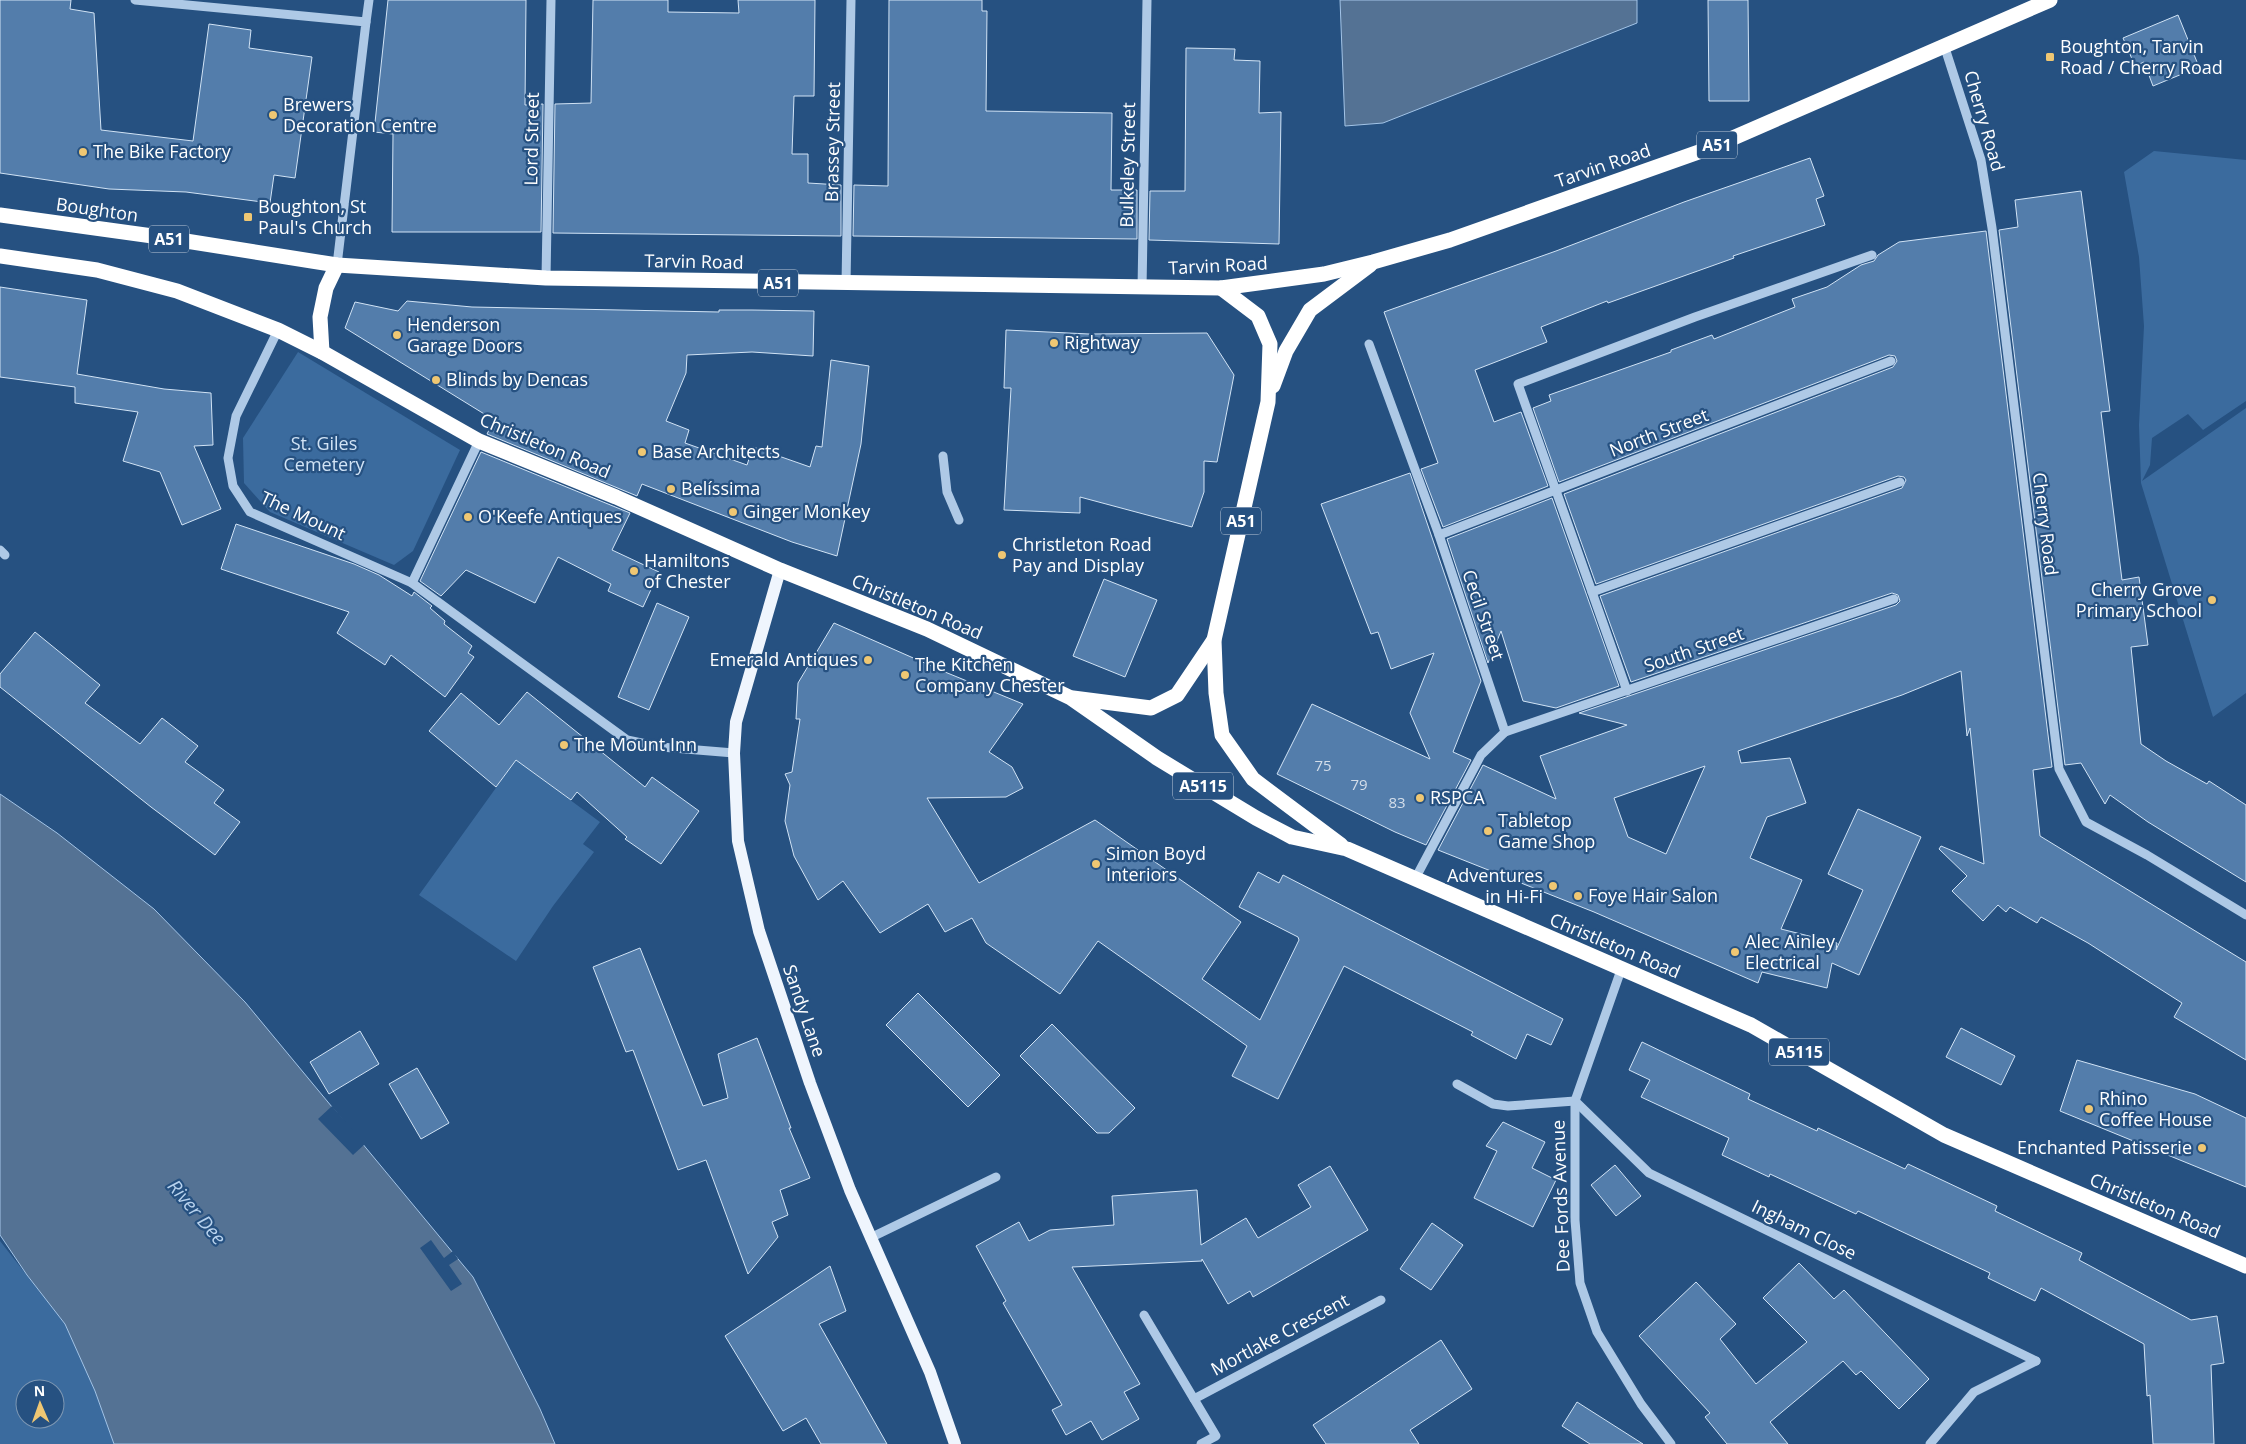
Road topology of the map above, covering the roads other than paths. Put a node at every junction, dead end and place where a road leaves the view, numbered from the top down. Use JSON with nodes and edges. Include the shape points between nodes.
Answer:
{"nodes":[{"id":1,"x":135,"y":0,"type":"edge"},
{"id":2,"x":369,"y":0,"type":"edge"},
{"id":3,"x":550,"y":0,"type":"edge"},
{"id":4,"x":851,"y":0,"type":"edge"},
{"id":5,"x":1146,"y":0,"type":"edge"},
{"id":6,"x":2050,"y":0,"type":"edge"},
{"id":7,"x":366,"y":22,"type":"junction"},
{"id":8,"x":1944,"y":45,"type":"junction"},
{"id":9,"x":0,"y":215,"type":"edge"},
{"id":10,"x":1872,"y":255,"type":"dead end"},
{"id":11,"x":0,"y":256,"type":"edge"},
{"id":12,"x":1374,"y":262,"type":"junction"},
{"id":13,"x":336,"y":265,"type":"junction"},
{"id":14,"x":546,"y":278,"type":"junction"},
{"id":15,"x":846,"y":284,"type":"junction"},
{"id":16,"x":1221,"y":288,"type":"junction"},
{"id":17,"x":1142,"y":289,"type":"junction"},
{"id":18,"x":278,"y":330,"type":"junction"},
{"id":19,"x":1369,"y":344,"type":"dead end"},
{"id":20,"x":322,"y":352,"type":"junction"},
{"id":21,"x":1891,"y":361,"type":"dead end"},
{"id":22,"x":1268,"y":402,"type":"junction"},
{"id":23,"x":479,"y":441,"type":"junction"},
{"id":24,"x":943,"y":456,"type":"dead end"},
{"id":25,"x":1900,"y":482,"type":"dead end"},
{"id":26,"x":1556,"y":490,"type":"junction"},
{"id":27,"x":959,"y":520,"type":"dead end"},
{"id":28,"x":1439,"y":535,"type":"junction"},
{"id":29,"x":780,"y":570,"type":"junction"},
{"id":30,"x":412,"y":583,"type":"junction"},
{"id":31,"x":1592,"y":592,"type":"junction"},
{"id":32,"x":1894,"y":599,"type":"dead end"},
{"id":33,"x":1214,"y":640,"type":"junction"},
{"id":34,"x":1627,"y":691,"type":"junction"},
{"id":35,"x":1071,"y":698,"type":"junction"},
{"id":36,"x":1505,"y":732,"type":"junction"},
{"id":37,"x":734,"y":753,"type":"junction"},
{"id":38,"x":1347,"y":849,"type":"junction"},
{"id":39,"x":1414,"y":880,"type":"junction"},
{"id":40,"x":2246,"y":915,"type":"edge"},
{"id":41,"x":1621,"y":970,"type":"junction"},
{"id":42,"x":1457,"y":1084,"type":"dead end"},
{"id":43,"x":1575,"y":1101,"type":"junction"},
{"id":44,"x":996,"y":1177,"type":"dead end"},
{"id":45,"x":870,"y":1238,"type":"junction"},
{"id":46,"x":2246,"y":1266,"type":"edge"},
{"id":47,"x":1381,"y":1300,"type":"dead end"},
{"id":48,"x":1144,"y":1315,"type":"dead end"},
{"id":49,"x":1194,"y":1399,"type":"junction"},
{"id":50,"x":1218,"y":1440,"type":"edge"},
{"id":51,"x":955,"y":1444,"type":"edge"},
{"id":52,"x":1202,"y":1444,"type":"edge"},
{"id":53,"x":1671,"y":1444,"type":"edge"},
{"id":54,"x":1930,"y":1444,"type":"edge"}],
"edges":[{"from":1,"to":7,"type":"street"},
{"from":2,"to":7,"type":"street"},
{"from":3,"to":14,"type":"street","name":"Lord Street"},
{"from":4,"to":15,"type":"street","name":"Brassey Street"},
{"from":5,"to":17,"type":"street","name":"Bulkeley Street"},
{"from":6,"to":8,"type":"highway","name":"Tarvin Road","number":"A51"},
{"from":7,"to":13,"type":"street"},
{"from":8,"to":12,"type":"highway","name":"Tarvin Road","number":"A51","via":[[1710,148],[1450,240]]},
{"from":8,"to":40,"type":"street","name":"Cherry Road","via":[[1981,160],[2059,769],[2086,822]]},
{"from":9,"to":13,"type":"highway","name":"Boughton","number":"A51"},
{"from":10,"to":26,"type":"street","via":[[1518,384]]},
{"from":11,"to":18,"type":"highway","number":"A51","via":[[98,270],[133,279],[177,291]]},
{"from":12,"to":16,"type":"highway","name":"Tarvin Road","number":"A51","via":[[1283,281]]},
{"from":12,"to":22,"type":"highway","via":[[1310,310],[1286,350]]},
{"from":13,"to":14,"type":"highway","name":"Tarvin Road","number":"A51"},
{"from":13,"to":20,"type":"highway","via":[[326,288],[320,317]]},
{"from":14,"to":15,"type":"highway","name":"Tarvin Road","number":"A51"},
{"from":15,"to":17,"type":"highway","name":"Tarvin Road","number":"A51"},
{"from":16,"to":17,"type":"highway","name":"Tarvin Road","number":"A51"},
{"from":16,"to":22,"type":"highway","number":"A51","via":[[1258,316],[1270,344]]},
{"from":18,"to":20,"type":"highway","number":"A51"},
{"from":18,"to":30,"type":"street","name":"The Mount","via":[[236,416],[228,458],[233,486],[250,512]]},
{"from":19,"to":28,"type":"street","name":"Cecil Street"},
{"from":20,"to":23,"type":"highway","name":"Christleton Road","number":"A51"},
{"from":21,"to":26,"type":"street","name":"North Street"},
{"from":22,"to":33,"type":"highway","number":"A51"},
{"from":23,"to":29,"type":"highway","name":"Christleton Road","number":"A51","via":[[616,496]]},
{"from":23,"to":30,"type":"street"},
{"from":24,"to":27,"type":"street","via":[[947,492]]},
{"from":25,"to":31,"type":"street"},
{"from":26,"to":28,"type":"street","name":"North Street"},
{"from":26,"to":31,"type":"street"},
{"from":28,"to":36,"type":"street","name":"Cecil Street"},
{"from":29,"to":35,"type":"highway","name":"Christleton Road","number":"A51","via":[[927,629]]},
{"from":29,"to":37,"type":"main road","name":"Sandy Lane","via":[[736,722]]},
{"from":30,"to":37,"type":"street","name":"The Mount","via":[[627,740],[661,747]]},
{"from":31,"to":34,"type":"street"},
{"from":32,"to":34,"type":"street","name":"South Street"},
{"from":33,"to":35,"type":"highway","number":"A51","via":[[1177,695],[1151,708]]},
{"from":33,"to":38,"type":"highway","number":"A5115","via":[[1222,736],[1252,779]]},
{"from":34,"to":36,"type":"street","name":"South Street"},
{"from":35,"to":38,"type":"highway","name":"Christleton Road","number":"A5115","via":[[1157,758],[1256,818],[1292,837]]},
{"from":36,"to":39,"type":"street","via":[[1481,755]]},
{"from":37,"to":45,"type":"main road","name":"Sandy Lane","via":[[738,841],[759,931],[810,1083]]},
{"from":38,"to":39,"type":"highway","name":"Christleton Road","number":"A5115"},
{"from":39,"to":41,"type":"highway","name":"Christleton Road","number":"A5115"},
{"from":41,"to":43,"type":"street"},
{"from":41,"to":46,"type":"highway","name":"Christleton Road","number":"A5115","via":[[1751,1025],[1944,1135]]},
{"from":42,"to":43,"type":"street","via":[[1493,1104],[1508,1106]]},
{"from":43,"to":53,"type":"street","name":"Dee Fords Avenue","via":[[1575,1220],[1580,1283],[1597,1332],[1641,1404]]},
{"from":43,"to":54,"type":"street","name":"Ingham Close","via":[[1649,1173],[2036,1361],[1974,1392]]},
{"from":44,"to":45,"type":"street"},
{"from":45,"to":51,"type":"main road","name":"Sandy Lane","via":[[930,1372]]},
{"from":47,"to":49,"type":"street","name":"Mortlake Crescent"},
{"from":48,"to":49,"type":"street"},
{"from":49,"to":50,"type":"street"},
{"from":50,"to":52,"type":"street"}]}
